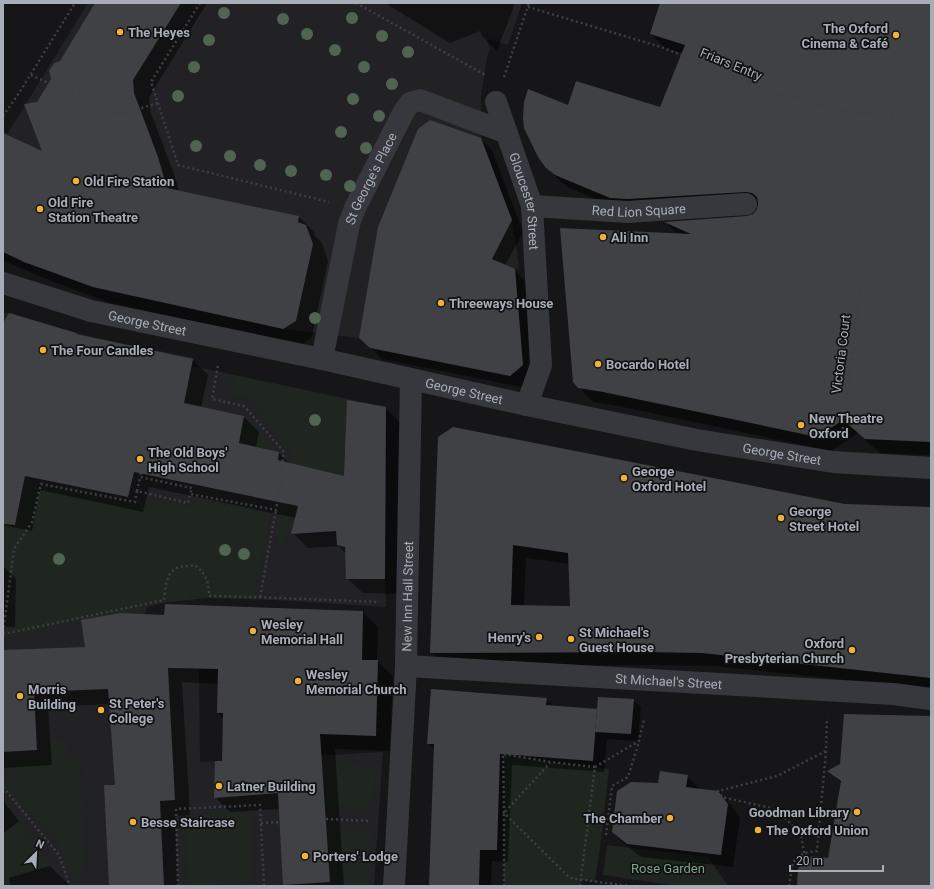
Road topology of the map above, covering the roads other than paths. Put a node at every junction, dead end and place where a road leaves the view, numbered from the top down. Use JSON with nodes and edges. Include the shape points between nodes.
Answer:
{"nodes":[{"id":1,"x":499,"y":93,"type":"road end"},
{"id":2,"x":507,"y":133,"type":"junction"},
{"id":3,"x":746,"y":204,"type":"dead end"},
{"id":4,"x":532,"y":206,"type":"junction"},
{"id":5,"x":3,"y":283,"type":"edge"},
{"id":6,"x":322,"y":359,"type":"junction"},
{"id":7,"x":411,"y":379,"type":"junction"},
{"id":8,"x":527,"y":405,"type":"junction"},
{"id":9,"x":931,"y":468,"type":"edge"},
{"id":10,"x":406,"y":666,"type":"junction"},
{"id":11,"x":931,"y":698,"type":"edge"},
{"id":12,"x":394,"y":886,"type":"edge"}],
"edges":[{"from":1,"to":2,"type":"street","name":"Gloucester Street"},
{"from":2,"to":4,"type":"street","name":"Gloucester Street"},
{"from":2,"to":6,"type":"street","name":"St George's Place","via":[[420,100],[410,103],[349,224]]},
{"from":3,"to":4,"type":"street","name":"Red Lion Square","via":[[628,212]]},
{"from":4,"to":8,"type":"street","name":"Gloucester Street","via":[[541,365]]},
{"from":5,"to":6,"type":"street","name":"George Street","via":[[91,311]]},
{"from":6,"to":7,"type":"street","name":"George Street"},
{"from":7,"to":8,"type":"street","name":"George Street"},
{"from":7,"to":10,"type":"street","name":"New Inn Hall Street"},
{"from":8,"to":9,"type":"street","name":"George Street","via":[[697,440],[839,463]]},
{"from":10,"to":11,"type":"street","name":"St Michael's Street"},
{"from":10,"to":12,"type":"street","name":"New Inn Hall Street"}]}
